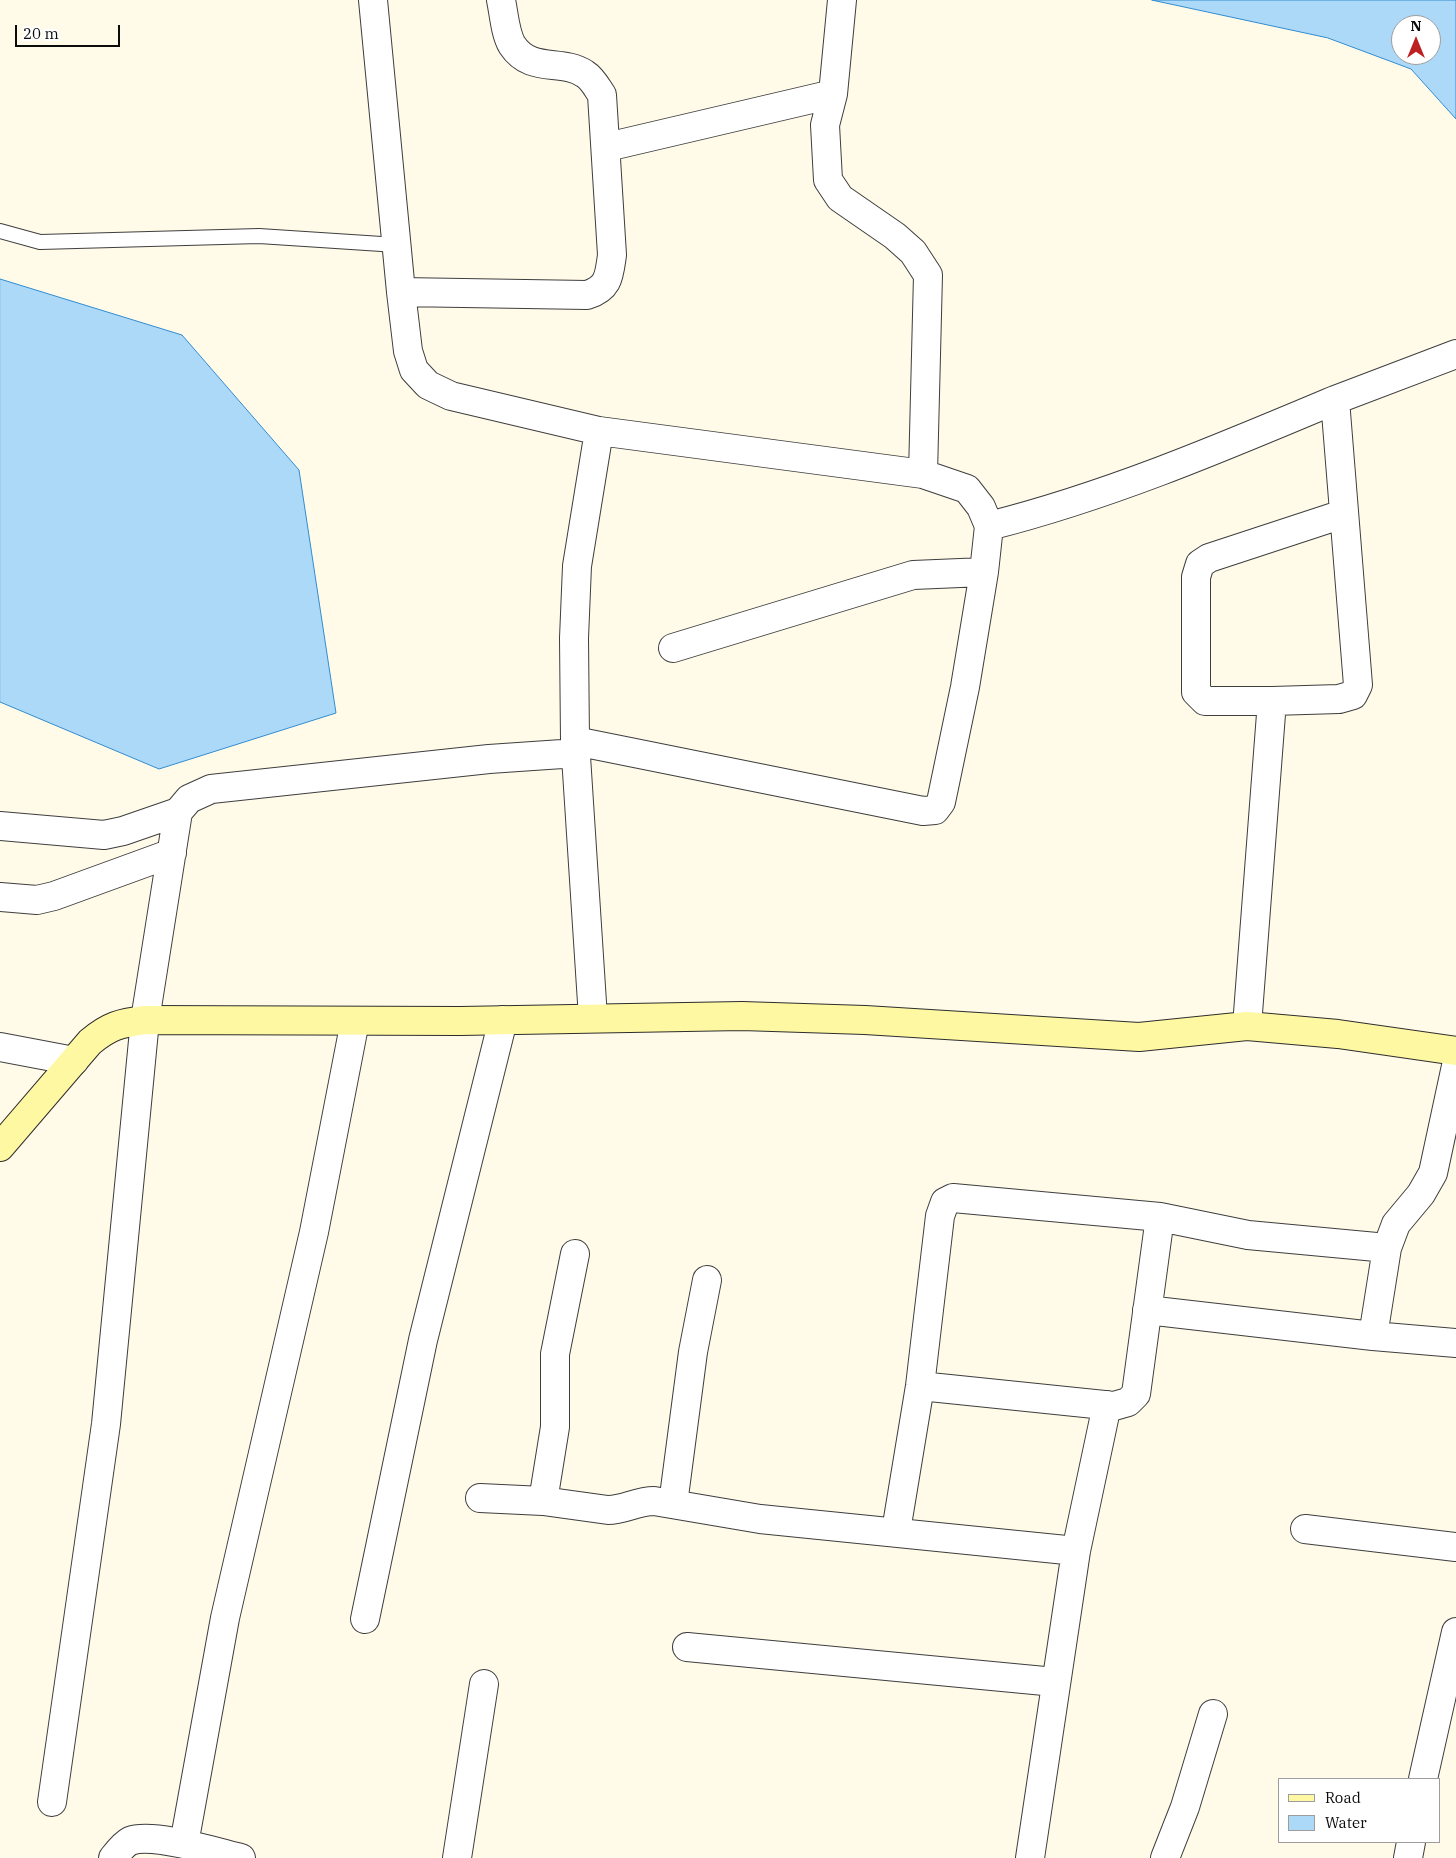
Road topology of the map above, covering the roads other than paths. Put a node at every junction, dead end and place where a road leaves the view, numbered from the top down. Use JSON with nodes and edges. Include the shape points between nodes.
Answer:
{"nodes":[{"id":1,"x":372,"y":0,"type":"edge"},
{"id":2,"x":501,"y":0,"type":"edge"},
{"id":3,"x":842,"y":0,"type":"edge"},
{"id":4,"x":833,"y":94,"type":"junction"},
{"id":5,"x":607,"y":147,"type":"junction"},
{"id":6,"x":0,"y":231,"type":"edge"},
{"id":7,"x":397,"y":246,"type":"junction"},
{"id":8,"x":401,"y":292,"type":"junction"},
{"id":9,"x":1456,"y":354,"type":"edge"},
{"id":10,"x":1335,"y":400,"type":"junction"},
{"id":11,"x":599,"y":431,"type":"junction"},
{"id":12,"x":923,"y":474,"type":"junction"},
{"id":13,"x":1343,"y":514,"type":"junction"},
{"id":14,"x":989,"y":526,"type":"junction"},
{"id":15,"x":984,"y":572,"type":"junction"},
{"id":16,"x":673,"y":648,"type":"dead end"},
{"id":17,"x":1272,"y":701,"type":"junction"},
{"id":18,"x":576,"y":747,"type":"junction"},
{"id":19,"x":178,"y":812,"type":"junction"},
{"id":20,"x":0,"y":826,"type":"edge"},
{"id":21,"x":172,"y":853,"type":"junction"},
{"id":22,"x":0,"y":897,"type":"edge"},
{"id":23,"x":593,"y":1018,"type":"junction"},
{"id":24,"x":145,"y":1020,"type":"junction"},
{"id":25,"x":503,"y":1020,"type":"junction"},
{"id":26,"x":355,"y":1021,"type":"junction"},
{"id":27,"x":1247,"y":1026,"type":"junction"},
{"id":28,"x":0,"y":1047,"type":"edge"},
{"id":29,"x":1456,"y":1051,"type":"edge"},
{"id":30,"x":74,"y":1061,"type":"junction"},
{"id":31,"x":1456,"y":1066,"type":"edge"},
{"id":32,"x":0,"y":1147,"type":"edge"},
{"id":33,"x":1160,"y":1217,"type":"junction"},
{"id":34,"x":1387,"y":1248,"type":"junction"},
{"id":35,"x":575,"y":1254,"type":"dead end"},
{"id":36,"x":707,"y":1280,"type":"dead end"},
{"id":37,"x":1147,"y":1310,"type":"junction"},
{"id":38,"x":1373,"y":1336,"type":"junction"},
{"id":39,"x":1456,"y":1343,"type":"edge"},
{"id":40,"x":920,"y":1386,"type":"junction"},
{"id":41,"x":1108,"y":1405,"type":"junction"},
{"id":42,"x":480,"y":1498,"type":"dead end"},
{"id":43,"x":543,"y":1501,"type":"junction"},
{"id":44,"x":673,"y":1504,"type":"junction"},
{"id":45,"x":1305,"y":1529,"type":"dead end"},
{"id":46,"x":896,"y":1531,"type":"junction"},
{"id":47,"x":1456,"y":1547,"type":"edge"},
{"id":48,"x":1076,"y":1551,"type":"junction"},
{"id":49,"x":365,"y":1619,"type":"dead end"},
{"id":50,"x":1456,"y":1632,"type":"edge"},
{"id":51,"x":687,"y":1647,"type":"dead end"},
{"id":52,"x":1055,"y":1682,"type":"junction"},
{"id":53,"x":484,"y":1684,"type":"dead end"},
{"id":54,"x":1212,"y":1714,"type":"dead end"},
{"id":55,"x":1422,"y":1778,"type":"edge"},
{"id":56,"x":52,"y":1802,"type":"dead end"},
{"id":57,"x":1411,"y":1843,"type":"edge"},
{"id":58,"x":184,"y":1844,"type":"junction"},
{"id":59,"x":113,"y":1858,"type":"edge"},
{"id":60,"x":241,"y":1858,"type":"edge"},
{"id":61,"x":458,"y":1858,"type":"edge"},
{"id":62,"x":1030,"y":1858,"type":"edge"},
{"id":63,"x":1165,"y":1858,"type":"edge"},
{"id":64,"x":1408,"y":1858,"type":"edge"}],
"edges":[{"from":1,"to":7,"type":"street"},
{"from":2,"to":5,"type":"street","via":[[512,44],[521,55],[531,63],[572,68],[586,74],[596,85],[603,103]]},
{"from":3,"to":4,"type":"street"},
{"from":4,"to":5,"type":"street"},
{"from":4,"to":12,"type":"street","via":[[825,125],[828,180],[840,198],[913,252],[928,275]]},
{"from":5,"to":8,"type":"street","via":[[612,255],[608,278],[599,291],[587,295]]},
{"from":6,"to":7,"type":"lane","via":[[40,242],[259,236]]},
{"from":7,"to":8,"type":"street"},
{"from":8,"to":11,"type":"street","via":[[408,351],[414,370],[428,385],[452,396]]},
{"from":9,"to":10,"type":"street"},
{"from":10,"to":13,"type":"street"},
{"from":10,"to":14,"type":"street","via":[[1178,466],[1037,514]]},
{"from":11,"to":12,"type":"street"},
{"from":11,"to":18,"type":"street","via":[[576,566]]},
{"from":12,"to":14,"type":"street","via":[[967,489],[981,507]]},
{"from":13,"to":17,"type":"street","via":[[1358,685],[1353,695],[1339,699]]},
{"from":13,"to":17,"type":"street","via":[[1209,558],[1200,564],[1196,577],[1196,692],[1205,701]]},
{"from":14,"to":15,"type":"street"},
{"from":15,"to":16,"type":"street","via":[[913,575]]},
{"from":15,"to":18,"type":"street","via":[[965,687],[941,802],[935,810],[923,811]]},
{"from":17,"to":27,"type":"street"},
{"from":18,"to":19,"type":"street","via":[[211,789],[189,799]]},
{"from":18,"to":23,"type":"street"},
{"from":19,"to":20,"type":"street","via":[[104,835]]},
{"from":19,"to":21,"type":"street"},
{"from":21,"to":22,"type":"street","via":[[54,896],[37,900]]},
{"from":21,"to":24,"type":"street"},
{"from":23,"to":25,"type":"street"},
{"from":23,"to":27,"type":"street","via":[[742,1016],[1139,1037]]},
{"from":24,"to":26,"type":"street"},
{"from":24,"to":30,"type":"street","via":[[106,1029]]},
{"from":24,"to":56,"type":"street","via":[[106,1424]]},
{"from":25,"to":26,"type":"street"},
{"from":25,"to":49,"type":"street","via":[[423,1340]]},
{"from":26,"to":58,"type":"street","via":[[314,1232],[224,1618]]},
{"from":27,"to":29,"type":"street","via":[[1338,1034]]},
{"from":28,"to":30,"type":"street"},
{"from":30,"to":32,"type":"street"},
{"from":31,"to":34,"type":"street","via":[[1433,1173],[1421,1194],[1396,1224]]},
{"from":33,"to":34,"type":"street","via":[[1248,1235]]},
{"from":33,"to":37,"type":"street"},
{"from":33,"to":40,"type":"street","via":[[953,1198],[945,1202],[940,1216]]},
{"from":34,"to":38,"type":"street"},
{"from":35,"to":43,"type":"street","via":[[555,1354],[555,1427]]},
{"from":36,"to":44,"type":"street","via":[[693,1352]]},
{"from":37,"to":38,"type":"street"},
{"from":37,"to":41,"type":"street","via":[[1136,1394],[1128,1402]]},
{"from":38,"to":39,"type":"street"},
{"from":40,"to":41,"type":"street"},
{"from":40,"to":46,"type":"street"},
{"from":41,"to":48,"type":"street"},
{"from":42,"to":43,"type":"street"},
{"from":43,"to":44,"type":"street","via":[[608,1510],[618,1510],[642,1500]]},
{"from":44,"to":46,"type":"street","via":[[760,1518]]},
{"from":45,"to":47,"type":"street"},
{"from":46,"to":48,"type":"street"},
{"from":48,"to":52,"type":"street"},
{"from":50,"to":55,"type":"street"},
{"from":51,"to":52,"type":"street"},
{"from":52,"to":62,"type":"street"},
{"from":53,"to":61,"type":"street"},
{"from":54,"to":63,"type":"street"},
{"from":57,"to":64,"type":"street"},
{"from":58,"to":59,"type":"street","via":[[143,1838],[128,1842]]},
{"from":58,"to":60,"type":"street"}]}
